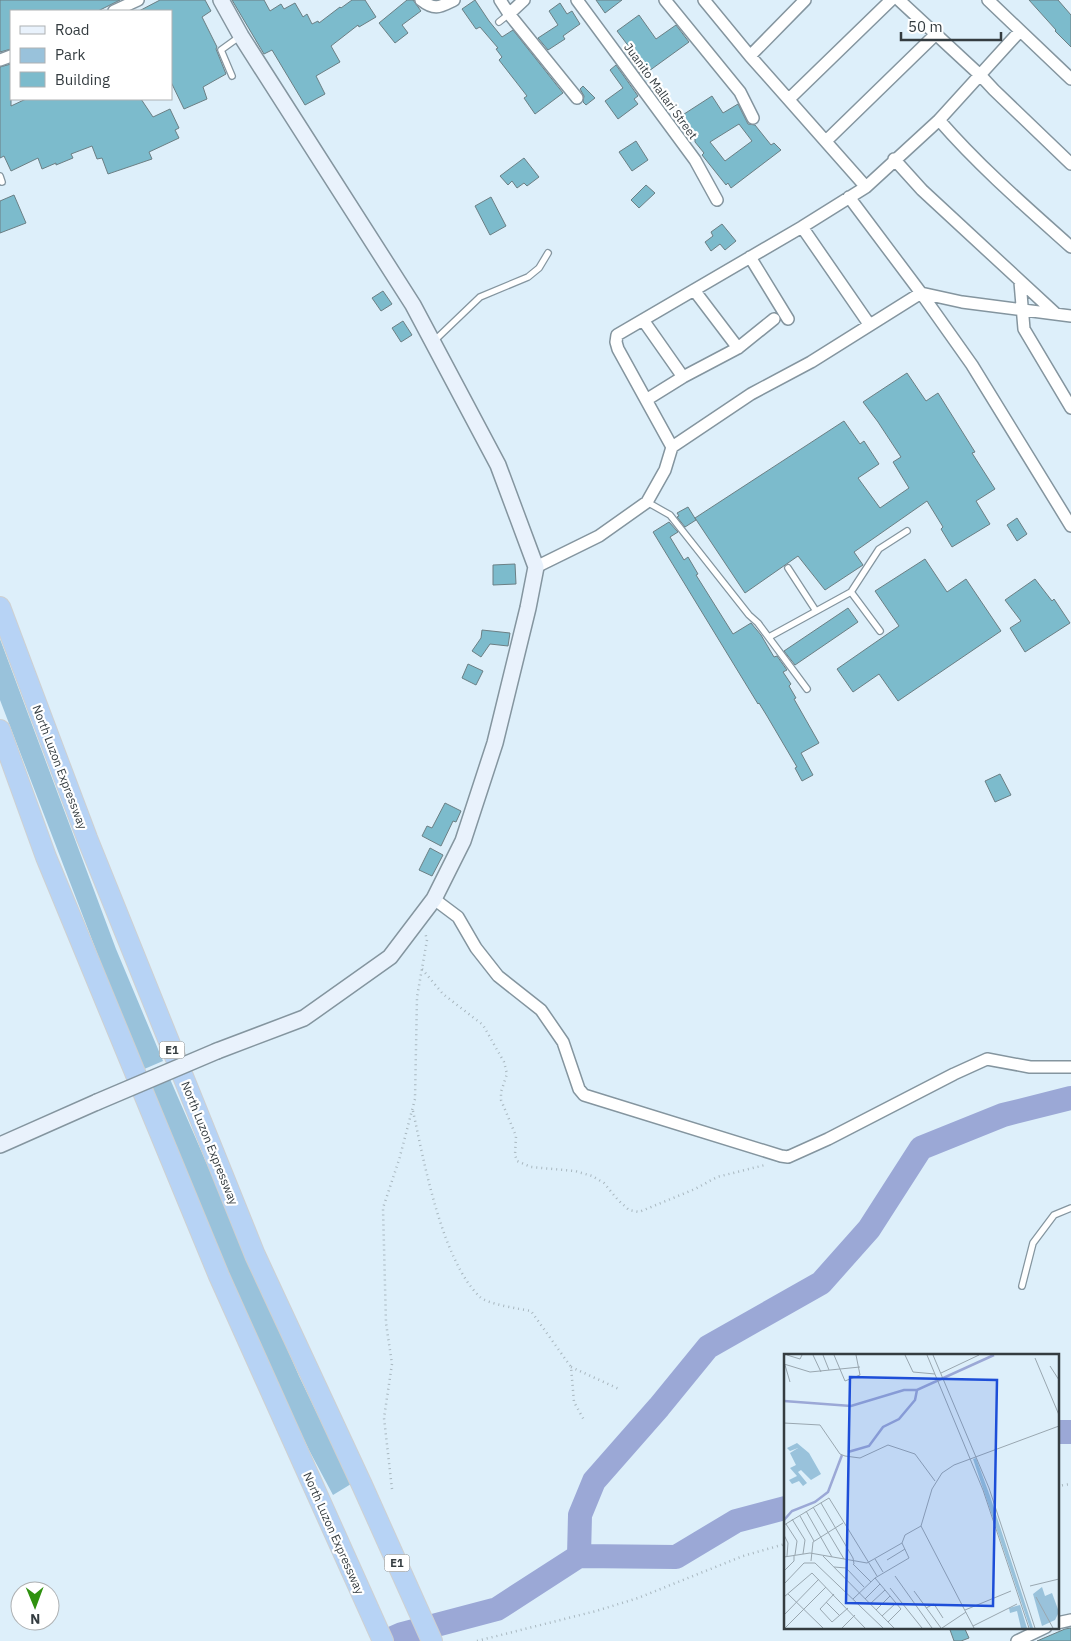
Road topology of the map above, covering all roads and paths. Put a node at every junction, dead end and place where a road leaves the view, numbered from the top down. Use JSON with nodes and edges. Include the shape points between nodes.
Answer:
{"nodes":[{"id":1,"x":138,"y":0,"type":"edge"},
{"id":2,"x":221,"y":0,"type":"edge"},
{"id":3,"x":421,"y":0,"type":"edge"},
{"id":4,"x":454,"y":0,"type":"edge"},
{"id":5,"x":500,"y":0,"type":"edge"},
{"id":6,"x":524,"y":0,"type":"edge"},
{"id":7,"x":577,"y":0,"type":"edge"},
{"id":8,"x":665,"y":0,"type":"edge"},
{"id":9,"x":805,"y":0,"type":"edge"},
{"id":10,"x":891,"y":0,"type":"edge"},
{"id":11,"x":898,"y":0,"type":"edge"},
{"id":12,"x":988,"y":0,"type":"edge"},
{"id":13,"x":709,"y":2,"type":"edge"},
{"id":14,"x":116,"y":10,"type":"edge"},
{"id":15,"x":504,"y":18,"type":"junction"},
{"id":16,"x":1020,"y":31,"type":"junction"},
{"id":17,"x":936,"y":34,"type":"junction"},
{"id":18,"x":241,"y":36,"type":"junction"},
{"id":19,"x":750,"y":56,"type":"junction"},
{"id":20,"x":232,"y":76,"type":"dead end"},
{"id":21,"x":981,"y":76,"type":"junction"},
{"id":22,"x":1071,"y":78,"type":"edge"},
{"id":23,"x":577,"y":98,"type":"dead end"},
{"id":24,"x":789,"y":99,"type":"junction"},
{"id":25,"x":753,"y":118,"type":"dead end"},
{"id":26,"x":939,"y":120,"type":"junction"},
{"id":27,"x":826,"y":140,"type":"junction"},
{"id":28,"x":894,"y":159,"type":"junction"},
{"id":29,"x":1071,"y":164,"type":"edge"},
{"id":30,"x":866,"y":186,"type":"junction"},
{"id":31,"x":849,"y":198,"type":"junction"},
{"id":32,"x":718,"y":200,"type":"dead end"},
{"id":33,"x":802,"y":227,"type":"junction"},
{"id":34,"x":1071,"y":247,"type":"edge"},
{"id":35,"x":548,"y":253,"type":"dead end"},
{"id":36,"x":750,"y":257,"type":"junction"},
{"id":37,"x":1020,"y":282,"type":"junction"},
{"id":38,"x":694,"y":290,"type":"junction"},
{"id":39,"x":921,"y":293,"type":"junction"},
{"id":40,"x":1023,"y":311,"type":"junction"},
{"id":41,"x":1056,"y":314,"type":"junction"},
{"id":42,"x":1071,"y":316,"type":"edge"},
{"id":43,"x":774,"y":319,"type":"dead end"},
{"id":44,"x":788,"y":319,"type":"dead end"},
{"id":45,"x":643,"y":320,"type":"junction"},
{"id":46,"x":869,"y":324,"type":"junction"},
{"id":47,"x":433,"y":342,"type":"junction"},
{"id":48,"x":738,"y":348,"type":"junction"},
{"id":49,"x":683,"y":376,"type":"junction"},
{"id":50,"x":646,"y":400,"type":"junction"},
{"id":51,"x":1071,"y":408,"type":"edge"},
{"id":52,"x":672,"y":447,"type":"junction"},
{"id":53,"x":647,"y":502,"type":"junction"},
{"id":54,"x":1071,"y":526,"type":"edge"},
{"id":55,"x":907,"y":531,"type":"dead end"},
{"id":56,"x":536,"y":567,"type":"junction"},
{"id":57,"x":788,"y":568,"type":"dead end"},
{"id":58,"x":851,"y":592,"type":"junction"},
{"id":59,"x":0,"y":607,"type":"edge"},
{"id":60,"x":816,"y":611,"type":"junction"},
{"id":61,"x":880,"y":631,"type":"dead end"},
{"id":62,"x":769,"y":638,"type":"junction"},
{"id":63,"x":807,"y":690,"type":"dead end"},
{"id":64,"x":0,"y":730,"type":"edge"},
{"id":65,"x":434,"y":899,"type":"junction"},
{"id":66,"x":421,"y":917,"type":"junction"},
{"id":67,"x":422,"y":969,"type":"junction"},
{"id":68,"x":1071,"y":1067,"type":"edge"},
{"id":69,"x":140,"y":1084,"type":"junction"},
{"id":70,"x":412,"y":1110,"type":"junction"},
{"id":71,"x":0,"y":1145,"type":"edge"},
{"id":72,"x":788,"y":1157,"type":"junction"},
{"id":73,"x":1071,"y":1208,"type":"edge"},
{"id":74,"x":1022,"y":1286,"type":"dead end"},
{"id":75,"x":571,"y":1367,"type":"junction"},
{"id":76,"x":618,"y":1389,"type":"dead end"},
{"id":77,"x":584,"y":1420,"type":"dead end"},
{"id":78,"x":1071,"y":1484,"type":"edge"},
{"id":79,"x":1058,"y":1486,"type":"edge"},
{"id":80,"x":392,"y":1489,"type":"dead end"},
{"id":81,"x":784,"y":1544,"type":"edge"},
{"id":82,"x":1071,"y":1620,"type":"edge"},
{"id":83,"x":1058,"y":1623,"type":"edge"},
{"id":84,"x":1044,"y":1628,"type":"edge"},
{"id":85,"x":383,"y":1641,"type":"edge"},
{"id":86,"x":432,"y":1641,"type":"edge"},
{"id":87,"x":477,"y":1641,"type":"edge"},
{"id":88,"x":1017,"y":1641,"type":"edge"}],
"edges":[{"from":1,"to":14,"type":"street"},
{"from":2,"to":18,"type":"street"},
{"from":3,"to":4,"type":"street","via":[[437,8]]},
{"from":5,"to":15,"type":"street"},
{"from":6,"to":15,"type":"street"},
{"from":7,"to":32,"type":"street","name":"Juanito Mallari Street","via":[[695,160]]},
{"from":8,"to":25,"type":"street","via":[[740,92]]},
{"from":9,"to":19,"type":"street"},
{"from":10,"to":24,"type":"street"},
{"from":11,"to":17,"type":"street"},
{"from":12,"to":16,"type":"street"},
{"from":13,"to":19,"type":"street"},
{"from":15,"to":23,"type":"street"},
{"from":16,"to":21,"type":"street"},
{"from":16,"to":22,"type":"street"},
{"from":17,"to":21,"type":"street"},
{"from":17,"to":27,"type":"street"},
{"from":18,"to":20,"type":"lane","via":[[221,50]]},
{"from":18,"to":47,"type":"street","via":[[413,305]]},
{"from":19,"to":24,"type":"street"},
{"from":21,"to":26,"type":"street"},
{"from":21,"to":29,"type":"street"},
{"from":24,"to":27,"type":"street"},
{"from":26,"to":28,"type":"street"},
{"from":26,"to":34,"type":"street","via":[[962,147]]},
{"from":27,"to":30,"type":"street"},
{"from":28,"to":30,"type":"street"},
{"from":28,"to":37,"type":"street","via":[[922,190]]},
{"from":30,"to":31,"type":"street"},
{"from":31,"to":33,"type":"street"},
{"from":31,"to":39,"type":"street"},
{"from":33,"to":36,"type":"street"},
{"from":33,"to":46,"type":"street"},
{"from":35,"to":47,"type":"lane","via":[[540,268],[480,297]]},
{"from":36,"to":38,"type":"street"},
{"from":36,"to":44,"type":"street"},
{"from":37,"to":40,"type":"street"},
{"from":37,"to":41,"type":"street"},
{"from":38,"to":45,"type":"street"},
{"from":38,"to":48,"type":"street"},
{"from":39,"to":40,"type":"street"},
{"from":39,"to":46,"type":"street"},
{"from":39,"to":54,"type":"street","via":[[972,365]]},
{"from":40,"to":41,"type":"street"},
{"from":40,"to":51,"type":"street","via":[[1024,329]]},
{"from":41,"to":42,"type":"street"},
{"from":43,"to":48,"type":"street"},
{"from":45,"to":49,"type":"street"},
{"from":45,"to":50,"type":"street","via":[[617,335],[616,342]]},
{"from":46,"to":52,"type":"street","via":[[811,362],[751,394]]},
{"from":47,"to":56,"type":"street","via":[[498,465]]},
{"from":48,"to":49,"type":"street"},
{"from":49,"to":50,"type":"street"},
{"from":50,"to":52,"type":"street"},
{"from":52,"to":53,"type":"street","via":[[666,470]]},
{"from":53,"to":56,"type":"street","via":[[599,536]]},
{"from":53,"to":62,"type":"lane","via":[[670,516]]},
{"from":55,"to":58,"type":"lane","via":[[879,549]]},
{"from":56,"to":65,"type":"street","via":[[495,743],[463,841]]},
{"from":57,"to":60,"type":"lane"},
{"from":58,"to":60,"type":"lane"},
{"from":58,"to":61,"type":"lane"},
{"from":59,"to":86,"type":"highway","name":"North Luzon Expressway","number":"E1","via":[[87,838],[255,1255]]},
{"from":60,"to":62,"type":"lane"},
{"from":62,"to":63,"type":"lane"},
{"from":64,"to":69,"type":"highway","name":"North Luzon Expressway","via":[[46,856]]},
{"from":65,"to":66,"type":"street"},
{"from":65,"to":72,"type":"street","via":[[458,917],[498,976],[541,1010],[563,1042],[584,1095]]},
{"from":66,"to":67,"type":"path","via":[[426,940]]},
{"from":66,"to":69,"type":"street","bridge":true,"via":[[390,957],[304,1018]]},
{"from":67,"to":70,"type":"path","via":[[417,997],[415,1099]]},
{"from":67,"to":72,"type":"path","via":[[443,994],[483,1025],[504,1062],[507,1074],[501,1100],[516,1136],[515,1156],[521,1164],[592,1176],[604,1183],[629,1210],[639,1212],[717,1177]]},
{"from":68,"to":72,"type":"street","via":[[1030,1067],[987,1059]]},
{"from":69,"to":71,"type":"street","bridge":true},
{"from":69,"to":85,"type":"highway","name":"North Luzon Expressway","via":[[219,1276]]},
{"from":70,"to":75,"type":"path","via":[[443,1231],[464,1276],[481,1299],[531,1311]]},
{"from":70,"to":80,"type":"path","via":[[383,1208],[386,1323],[392,1364],[384,1418]]},
{"from":73,"to":74,"type":"lane","via":[[1054,1215],[1033,1243]]},
{"from":75,"to":76,"type":"path"},
{"from":75,"to":77,"type":"path","via":[[574,1402]]},
{"from":78,"to":79,"type":"path"},
{"from":81,"to":87,"type":"path","via":[[743,1556],[638,1598]]},
{"from":82,"to":83,"type":"street"},
{"from":84,"to":88,"type":"street"}]}
